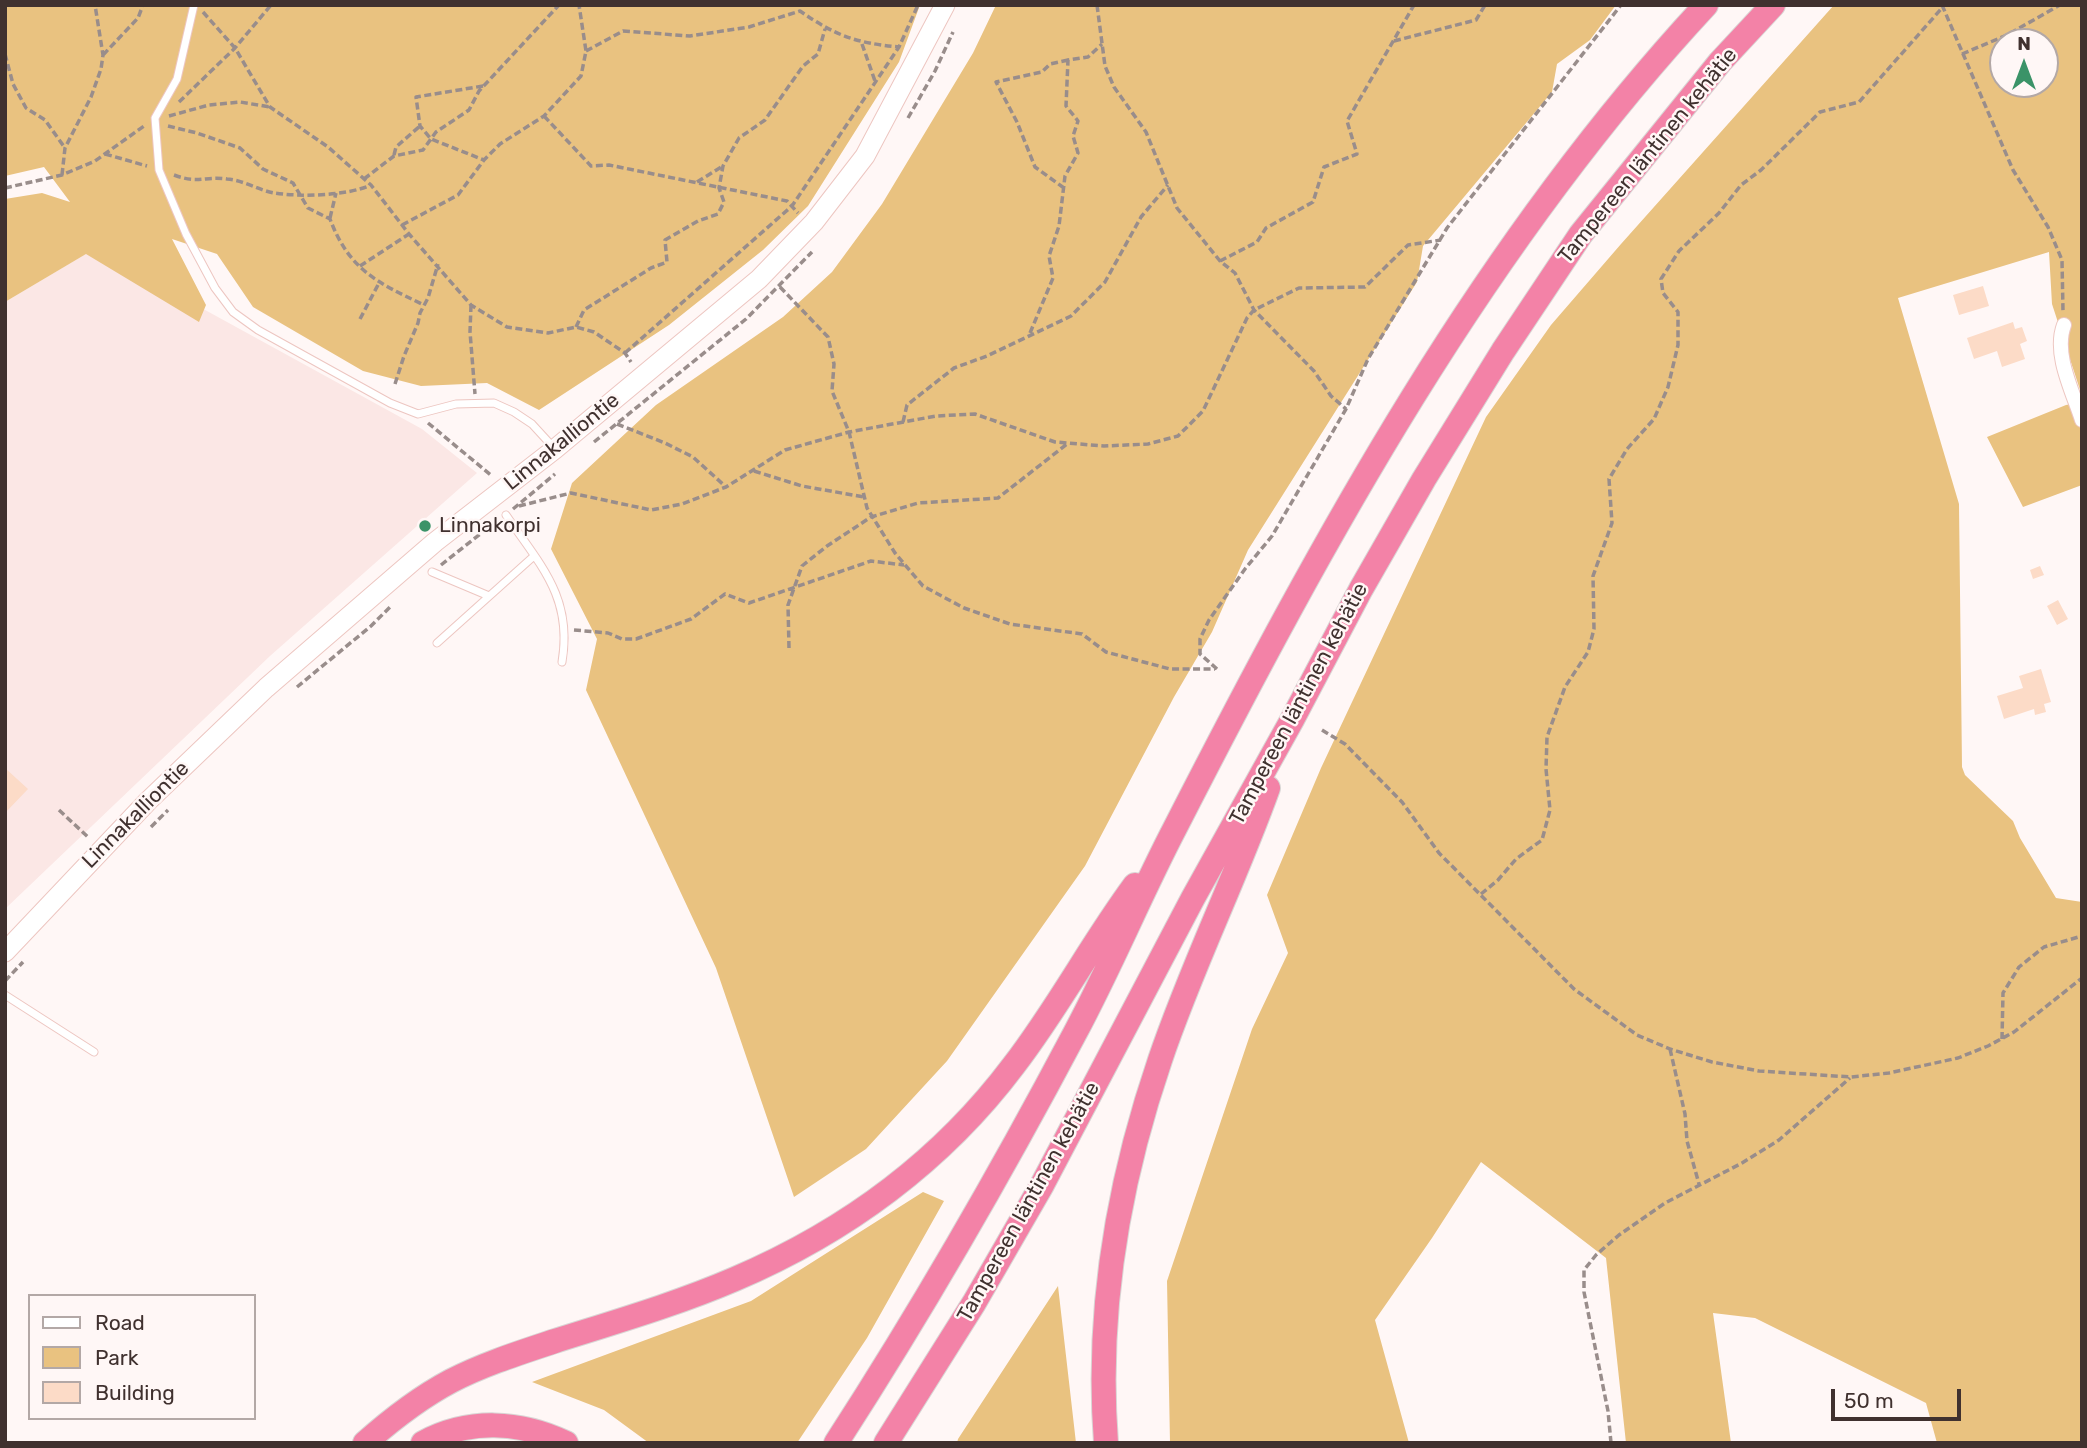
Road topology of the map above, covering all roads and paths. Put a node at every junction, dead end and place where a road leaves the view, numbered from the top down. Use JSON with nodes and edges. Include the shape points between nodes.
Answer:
{"nodes":[{"id":1,"x":95,"y":5,"type":"edge"},
{"id":2,"x":143,"y":5,"type":"edge"},
{"id":3,"x":195,"y":5,"type":"edge"},
{"id":4,"x":559,"y":5,"type":"edge"},
{"id":5,"x":579,"y":5,"type":"edge"},
{"id":6,"x":800,"y":5,"type":"edge"},
{"id":7,"x":918,"y":5,"type":"edge"},
{"id":8,"x":945,"y":5,"type":"edge"},
{"id":9,"x":1097,"y":5,"type":"edge"},
{"id":10,"x":1414,"y":5,"type":"edge"},
{"id":11,"x":1485,"y":5,"type":"edge"},
{"id":12,"x":1620,"y":5,"type":"edge"},
{"id":13,"x":1706,"y":5,"type":"edge"},
{"id":14,"x":1773,"y":5,"type":"edge"},
{"id":15,"x":2060,"y":5,"type":"edge"},
{"id":16,"x":1942,"y":7,"type":"edge"},
{"id":17,"x":800,"y":11,"type":"junction"},
{"id":18,"x":825,"y":29,"type":"junction"},
{"id":19,"x":1394,"y":41,"type":"junction"},
{"id":20,"x":862,"y":44,"type":"junction"},
{"id":21,"x":1102,"y":44,"type":"junction"},
{"id":22,"x":899,"y":47,"type":"junction"},
{"id":23,"x":586,"y":51,"type":"junction"},
{"id":24,"x":5,"y":54,"type":"edge"},
{"id":25,"x":1962,"y":54,"type":"junction"},
{"id":26,"x":103,"y":55,"type":"junction"},
{"id":27,"x":1068,"y":60,"type":"junction"},
{"id":28,"x":876,"y":82,"type":"junction"},
{"id":29,"x":483,"y":86,"type":"junction"},
{"id":30,"x":270,"y":107,"type":"junction"},
{"id":31,"x":544,"y":116,"type":"junction"},
{"id":32,"x":155,"y":120,"type":"junction"},
{"id":33,"x":419,"y":126,"type":"junction"},
{"id":34,"x":430,"y":139,"type":"junction"},
{"id":35,"x":65,"y":148,"type":"junction"},
{"id":36,"x":105,"y":153,"type":"dead end"},
{"id":37,"x":394,"y":156,"type":"junction"},
{"id":38,"x":484,"y":160,"type":"junction"},
{"id":39,"x":723,"y":166,"type":"junction"},
{"id":40,"x":159,"y":170,"type":"junction"},
{"id":41,"x":62,"y":175,"type":"dead end"},
{"id":42,"x":364,"y":179,"type":"junction"},
{"id":43,"x":695,"y":183,"type":"junction"},
{"id":44,"x":1168,"y":184,"type":"junction"},
{"id":45,"x":371,"y":185,"type":"junction"},
{"id":46,"x":719,"y":188,"type":"junction"},
{"id":47,"x":1064,"y":188,"type":"junction"},
{"id":48,"x":299,"y":193,"type":"junction"},
{"id":49,"x":336,"y":193,"type":"junction"},
{"id":50,"x":792,"y":206,"type":"junction"},
{"id":51,"x":330,"y":219,"type":"junction"},
{"id":52,"x":814,"y":222,"type":"junction"},
{"id":53,"x":402,"y":225,"type":"junction"},
{"id":54,"x":410,"y":234,"type":"junction"},
{"id":55,"x":1441,"y":240,"type":"junction"},
{"id":56,"x":1220,"y":261,"type":"junction"},
{"id":57,"x":438,"y":264,"type":"junction"},
{"id":58,"x":360,"y":267,"type":"junction"},
{"id":59,"x":379,"y":283,"type":"junction"},
{"id":60,"x":780,"y":287,"type":"dead end"},
{"id":61,"x":424,"y":305,"type":"junction"},
{"id":62,"x":471,"y":306,"type":"junction"},
{"id":63,"x":1254,"y":310,"type":"junction"},
{"id":64,"x":360,"y":319,"type":"dead end"},
{"id":65,"x":2064,"y":325,"type":"joint"},
{"id":66,"x":576,"y":327,"type":"junction"},
{"id":67,"x":1029,"y":335,"type":"junction"},
{"id":68,"x":625,"y":353,"type":"junction"},
{"id":69,"x":640,"y":379,"type":"junction"},
{"id":70,"x":395,"y":384,"type":"dead end"},
{"id":71,"x":476,"y":403,"type":"junction"},
{"id":72,"x":1346,"y":409,"type":"junction"},
{"id":73,"x":418,"y":414,"type":"junction"},
{"id":74,"x":2082,"y":420,"type":"edge"},
{"id":75,"x":903,"y":422,"type":"junction"},
{"id":76,"x":617,"y":424,"type":"dead end"},
{"id":77,"x":849,"y":432,"type":"junction"},
{"id":78,"x":1069,"y":443,"type":"junction"},
{"id":79,"x":555,"y":449,"type":"junction"},
{"id":80,"x":753,"y":471,"type":"junction"},
{"id":81,"x":492,"y":475,"type":"dead end"},
{"id":82,"x":726,"y":487,"type":"junction"},
{"id":83,"x":864,"y":497,"type":"junction"},
{"id":84,"x":515,"y":507,"type":"dead end"},
{"id":85,"x":506,"y":515,"type":"dead end"},
{"id":86,"x":871,"y":517,"type":"junction"},
{"id":87,"x":534,"y":556,"type":"junction"},
{"id":88,"x":905,"y":565,"type":"junction"},
{"id":89,"x":432,"y":572,"type":"dead end"},
{"id":90,"x":794,"y":589,"type":"junction"},
{"id":91,"x":489,"y":596,"type":"junction"},
{"id":92,"x":565,"y":629,"type":"junction"},
{"id":93,"x":437,"y":643,"type":"dead end"},
{"id":94,"x":789,"y":648,"type":"dead end"},
{"id":95,"x":562,"y":663,"type":"dead end"},
{"id":96,"x":1292,"y":720,"type":"junction"},
{"id":97,"x":1322,"y":730,"type":"dead end"},
{"id":98,"x":1172,"y":833,"type":"junction"},
{"id":99,"x":1481,"y":894,"type":"junction"},
{"id":100,"x":2082,"y":936,"type":"edge"},
{"id":101,"x":5,"y":952,"type":"edge"},
{"id":102,"x":2082,"y":978,"type":"edge"},
{"id":103,"x":5,"y":995,"type":"edge"},
{"id":104,"x":2002,"y":1039,"type":"junction"},
{"id":105,"x":1670,"y":1049,"type":"junction"},
{"id":106,"x":94,"y":1052,"type":"dead end"},
{"id":107,"x":1851,"y":1077,"type":"junction"},
{"id":108,"x":1699,"y":1184,"type":"junction"},
{"id":109,"x":365,"y":1443,"type":"edge"},
{"id":110,"x":424,"y":1443,"type":"edge"},
{"id":111,"x":566,"y":1443,"type":"edge"},
{"id":112,"x":836,"y":1443,"type":"edge"},
{"id":113,"x":886,"y":1443,"type":"edge"},
{"id":114,"x":1106,"y":1443,"type":"edge"},
{"id":115,"x":1611,"y":1443,"type":"edge"}],
"edges":[{"from":1,"to":26,"type":"path"},
{"from":2,"to":26,"type":"path","via":[[138,18]]},
{"from":3,"to":30,"type":"path","via":[[235,48]]},
{"from":3,"to":32,"type":"lane","via":[[177,79]]},
{"from":4,"to":29,"type":"path"},
{"from":5,"to":23,"type":"path"},
{"from":6,"to":17,"type":"path"},
{"from":7,"to":22,"type":"path"},
{"from":8,"to":52,"type":"main road","name":"Linnakalliontie","via":[[865,156]]},
{"from":9,"to":21,"type":"path"},
{"from":10,"to":19,"type":"path"},
{"from":11,"to":19,"type":"path","via":[[1476,20]]},
{"from":12,"to":55,"type":"path"},
{"from":13,"to":98,"type":"highway","name":"Tampereen läntinen kehätie","via":[[1551,193],[1418,387],[1280,625]]},
{"from":14,"to":96,"type":"highway","name":"Tampereen läntinen kehätie","via":[[1720,62],[1581,234],[1424,479]]},
{"from":15,"to":25,"type":"path"},
{"from":16,"to":25,"type":"path"},
{"from":16,"to":99,"type":"path","via":[[1858,102],[1819,112],[1741,185],[1679,251],[1661,279],[1664,293],[1678,312],[1678,345],[1654,419],[1627,449],[1609,479],[1612,523],[1593,576],[1594,629],[1588,652],[1564,687],[1547,737],[1550,810],[1542,840]]},
{"from":17,"to":18,"type":"path"},
{"from":17,"to":23,"type":"path","via":[[749,27],[690,36],[623,31]]},
{"from":18,"to":20,"type":"path"},
{"from":18,"to":39,"type":"path","via":[[818,54],[803,66],[765,120],[739,138]]},
{"from":19,"to":56,"type":"path","via":[[1347,121],[1357,153],[1324,167],[1313,202],[1266,228],[1257,242]]},
{"from":20,"to":22,"type":"path"},
{"from":20,"to":28,"type":"path"},
{"from":21,"to":27,"type":"path","via":[[1088,57]]},
{"from":21,"to":44,"type":"path","via":[[1114,87],[1146,132]]},
{"from":22,"to":28,"type":"path"},
{"from":23,"to":31,"type":"path","via":[[581,76]]},
{"from":24,"to":35,"type":"path","via":[[26,108],[45,120]]},
{"from":25,"to":65,"type":"path","via":[[2013,170],[2062,260]]},
{"from":26,"to":35,"type":"path","via":[[91,97]]},
{"from":27,"to":47,"type":"path","via":[[1066,106],[1078,121],[1073,136],[1078,153],[1065,176]]},
{"from":27,"to":47,"type":"path","via":[[1049,64],[1042,72],[996,82],[1035,167]]},
{"from":28,"to":50,"type":"path"},
{"from":29,"to":33,"type":"path","via":[[416,97]]},
{"from":29,"to":34,"type":"path","via":[[469,110]]},
{"from":30,"to":32,"type":"path","via":[[240,102],[209,105]]},
{"from":30,"to":42,"type":"path","via":[[328,147]]},
{"from":31,"to":38,"type":"path"},
{"from":31,"to":43,"type":"path","via":[[591,166],[609,165]]},
{"from":32,"to":40,"type":"lane"},
{"from":32,"to":48,"type":"path","via":[[240,148],[263,169],[293,183]]},
{"from":33,"to":34,"type":"path"},
{"from":33,"to":37,"type":"path","via":[[396,147]]},
{"from":34,"to":37,"type":"path","via":[[423,150]]},
{"from":34,"to":38,"type":"path"},
{"from":35,"to":41,"type":"path"},
{"from":36,"to":40,"type":"path"},
{"from":37,"to":42,"type":"path"},
{"from":38,"to":53,"type":"path","via":[[458,195]]},
{"from":39,"to":43,"type":"path"},
{"from":39,"to":46,"type":"path"},
{"from":40,"to":48,"type":"path","via":[[190,181],[228,179],[274,193]]},
{"from":40,"to":73,"type":"lane","via":[[186,234],[233,312],[258,330]]},
{"from":42,"to":45,"type":"path"},
{"from":43,"to":46,"type":"path"},
{"from":44,"to":56,"type":"path","via":[[1177,208]]},
{"from":44,"to":67,"type":"path","via":[[1141,217],[1105,282],[1071,316]]},
{"from":45,"to":49,"type":"path"},
{"from":45,"to":53,"type":"path"},
{"from":46,"to":50,"type":"path","via":[[787,201]]},
{"from":46,"to":66,"type":"path","via":[[724,202],[718,214],[665,240],[667,262],[584,310]]},
{"from":47,"to":67,"type":"path","via":[[1049,256],[1053,278]]},
{"from":48,"to":49,"type":"path"},
{"from":48,"to":51,"type":"path","via":[[307,208]]},
{"from":49,"to":51,"type":"path"},
{"from":50,"to":52,"type":"path"},
{"from":50,"to":68,"type":"path"},
{"from":51,"to":58,"type":"path","via":[[339,243]]},
{"from":52,"to":69,"type":"main road","name":"Linnakalliontie","via":[[759,279]]},
{"from":53,"to":54,"type":"path"},
{"from":54,"to":57,"type":"path"},
{"from":54,"to":58,"type":"path"},
{"from":55,"to":63,"type":"path","via":[[1408,245],[1365,287],[1299,288]]},
{"from":55,"to":72,"type":"path","via":[[1368,359]]},
{"from":56,"to":63,"type":"path","via":[[1235,273]]},
{"from":57,"to":61,"type":"path"},
{"from":57,"to":62,"type":"path"},
{"from":58,"to":59,"type":"path"},
{"from":59,"to":61,"type":"path"},
{"from":59,"to":64,"type":"path"},
{"from":60,"to":77,"type":"path","via":[[828,337],[834,364],[832,391]]},
{"from":61,"to":70,"type":"path"},
{"from":62,"to":66,"type":"path","via":[[508,327],[548,333]]},
{"from":62,"to":71,"type":"path"},
{"from":63,"to":72,"type":"path"},
{"from":63,"to":78,"type":"path","via":[[1203,411],[1178,436],[1148,444]]},
{"from":65,"to":74,"type":"street","via":[[2059,337],[2062,355]]},
{"from":66,"to":68,"type":"path","via":[[594,332]]},
{"from":67,"to":75,"type":"path","via":[[954,368],[907,405]]},
{"from":68,"to":69,"type":"path"},
{"from":69,"to":79,"type":"main road","name":"Linnakalliontie"},
{"from":71,"to":73,"type":"lane"},
{"from":71,"to":79,"type":"lane","via":[[494,403],[514,412]]},
{"from":72,"to":88,"type":"path","via":[[1272,536],[1209,620],[1200,639],[1200,654],[1217,668],[1170,669],[1107,652],[1082,634],[1010,624],[923,586]]},
{"from":73,"to":81,"type":"path"},
{"from":75,"to":77,"type":"path"},
{"from":75,"to":78,"type":"path","via":[[975,414]]},
{"from":76,"to":82,"type":"path","via":[[693,457]]},
{"from":77,"to":80,"type":"path","via":[[785,450]]},
{"from":77,"to":83,"type":"path"},
{"from":78,"to":86,"type":"path","via":[[998,498],[918,503]]},
{"from":79,"to":101,"type":"main road","name":"Linnakalliontie","via":[[435,542],[266,688],[138,810]]},
{"from":80,"to":82,"type":"path"},
{"from":80,"to":83,"type":"path"},
{"from":82,"to":84,"type":"path","via":[[651,510],[571,493]]},
{"from":83,"to":86,"type":"path"},
{"from":85,"to":87,"type":"lane"},
{"from":86,"to":88,"type":"path"},
{"from":86,"to":90,"type":"path","via":[[802,566]]},
{"from":87,"to":91,"type":"lane"},
{"from":87,"to":92,"type":"lane","via":[[560,600]]},
{"from":88,"to":90,"type":"path","via":[[871,561]]},
{"from":89,"to":91,"type":"lane"},
{"from":90,"to":92,"type":"path","via":[[749,603],[725,594],[691,619],[636,639]]},
{"from":90,"to":94,"type":"path","via":[[788,605]]},
{"from":91,"to":93,"type":"lane"},
{"from":92,"to":95,"type":"lane"},
{"from":96,"to":113,"type":"highway","name":"Tampereen läntinen kehätie","via":[[1042,1185]]},
{"from":96,"to":114,"type":"highway","via":[[1183,998],[1138,1129],[1108,1288],[1103,1398]]},
{"from":97,"to":99,"type":"path","via":[[1345,744],[1402,802],[1439,853]]},
{"from":98,"to":109,"type":"highway","via":[[1013,1067],[945,1143],[874,1202],[841,1225],[734,1279],[497,1360],[418,1401]]},
{"from":98,"to":112,"type":"highway","name":"Tampereen läntinen kehätie","via":[[1076,1031],[939,1279]]},
{"from":99,"to":105,"type":"path","via":[[1574,989],[1637,1035]]},
{"from":100,"to":104,"type":"path","via":[[2044,947],[2019,967],[2003,993]]},
{"from":102,"to":104,"type":"path"},
{"from":103,"to":106,"type":"lane"},
{"from":104,"to":107,"type":"path","via":[[1958,1058]]},
{"from":105,"to":107,"type":"path","via":[[1759,1072]]},
{"from":105,"to":108,"type":"path"},
{"from":107,"to":108,"type":"path","via":[[1779,1140]]},
{"from":108,"to":115,"type":"path","via":[[1619,1235],[1584,1270]]},
{"from":110,"to":111,"type":"highway","via":[[482,1425],[525,1428]]}]}
